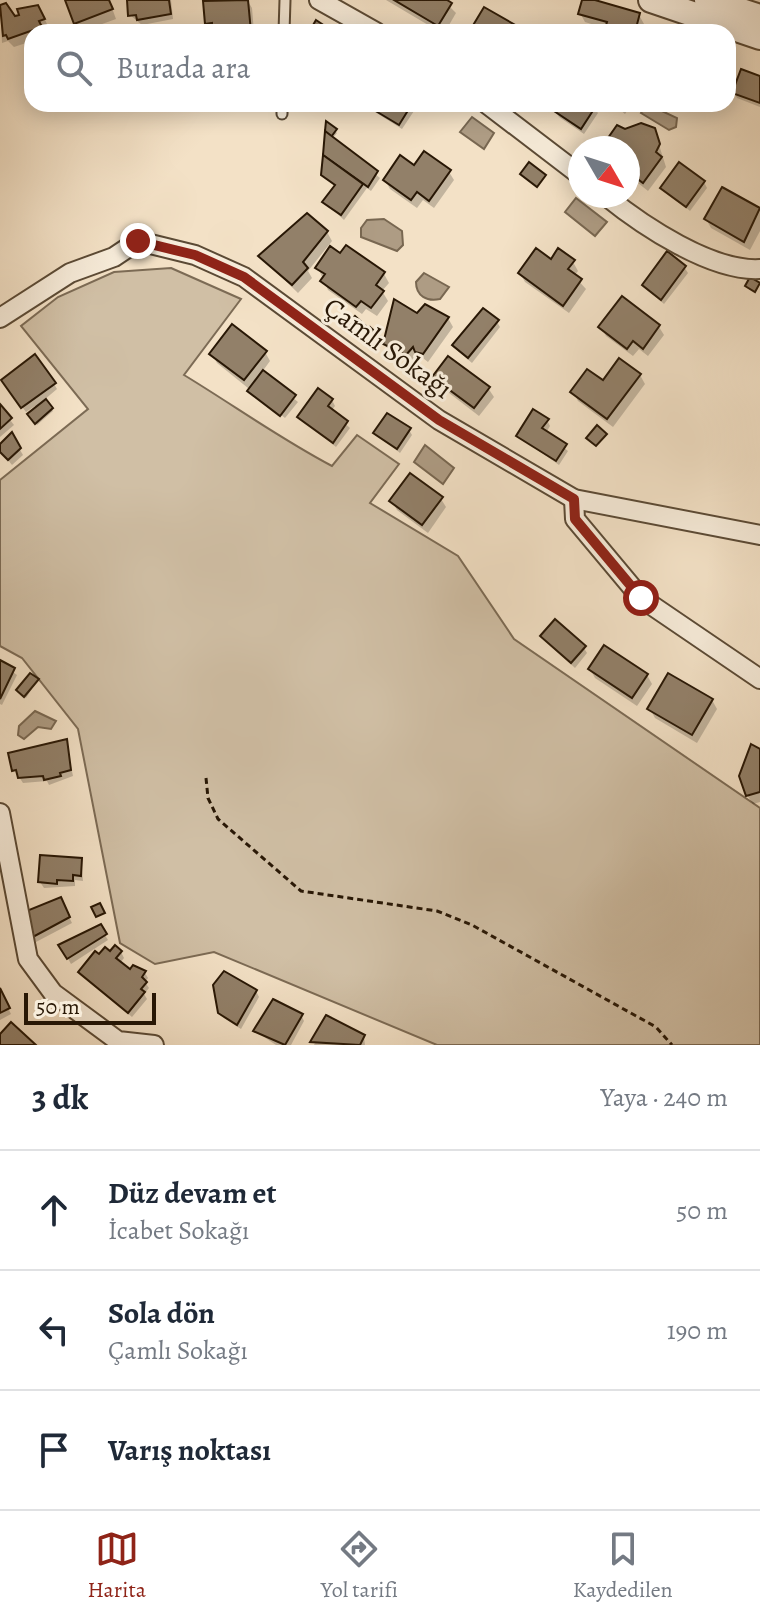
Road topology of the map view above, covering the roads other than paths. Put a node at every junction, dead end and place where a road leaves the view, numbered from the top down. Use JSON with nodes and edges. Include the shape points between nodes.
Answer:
{"nodes":[{"id":1,"x":285,"y":0,"type":"edge"},
{"id":2,"x":319,"y":0,"type":"edge"},
{"id":3,"x":651,"y":0,"type":"edge"},
{"id":4,"x":707,"y":0,"type":"edge"},
{"id":5,"x":760,"y":17,"type":"edge"},
{"id":6,"x":284,"y":24,"type":"edge"},
{"id":7,"x":362,"y":24,"type":"edge"},
{"id":8,"x":722,"y":24,"type":"edge"},
{"id":9,"x":736,"y":29,"type":"edge"},
{"id":10,"x":760,"y":37,"type":"edge"},
{"id":11,"x":497,"y":112,"type":"edge"},
{"id":12,"x":568,"y":166,"type":"edge"},
{"id":13,"x":625,"y":208,"type":"edge"},
{"id":14,"x":760,"y":269,"type":"edge"},
{"id":15,"x":0,"y":318,"type":"edge"},
{"id":16,"x":574,"y":499,"type":"junction"},
{"id":17,"x":760,"y":535,"type":"edge"},
{"id":18,"x":760,"y":679,"type":"edge"},
{"id":19,"x":0,"y":813,"type":"edge"},
{"id":20,"x":154,"y":1045,"type":"edge"}],
"edges":[{"from":1,"to":6,"type":"lane"},
{"from":2,"to":7,"type":"street"},
{"from":3,"to":8,"type":"street"},
{"from":4,"to":5,"type":"street"},
{"from":9,"to":10,"type":"street"},
{"from":11,"to":12,"type":"street"},
{"from":13,"to":14,"type":"street","via":[[709,260],[741,270]]},
{"from":15,"to":16,"type":"street","name":"Çamlı Sokağı","via":[[70,273],[114,257],[138,241],[195,255],[244,277],[439,420]]},
{"from":16,"to":17,"type":"street","name":"Çamlı Sokağı"},
{"from":16,"to":18,"type":"street","via":[[575,519],[641,598]]},
{"from":19,"to":20,"type":"street","via":[[28,959],[53,993],[118,1041]]}]}
